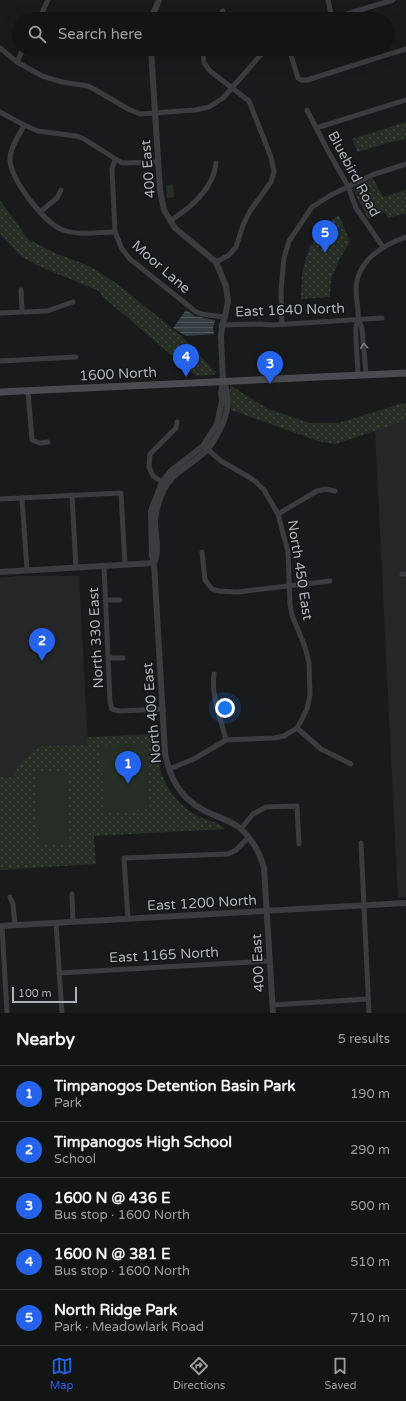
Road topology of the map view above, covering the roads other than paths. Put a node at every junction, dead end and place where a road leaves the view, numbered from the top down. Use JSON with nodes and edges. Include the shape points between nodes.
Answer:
{"nodes":[{"id":1,"x":48,"y":0,"type":"edge"},
{"id":2,"x":159,"y":0,"type":"edge"},
{"id":3,"x":328,"y":0,"type":"edge"},
{"id":4,"x":393,"y":0,"type":"edge"},
{"id":5,"x":380,"y":2,"type":"edge"},
{"id":6,"x":42,"y":12,"type":"edge"},
{"id":7,"x":154,"y":12,"type":"edge"},
{"id":8,"x":330,"y":12,"type":"edge"},
{"id":9,"x":351,"y":12,"type":"edge"},
{"id":10,"x":0,"y":48,"type":"edge"},
{"id":11,"x":406,"y":50,"type":"edge"},
{"id":12,"x":394,"y":54,"type":"edge"},
{"id":13,"x":20,"y":56,"type":"edge"},
{"id":14,"x":152,"y":56,"type":"edge"},
{"id":15,"x":204,"y":56,"type":"edge"},
{"id":16,"x":260,"y":56,"type":"edge"},
{"id":17,"x":291,"y":56,"type":"edge"},
{"id":18,"x":386,"y":56,"type":"edge"},
{"id":19,"x":17,"y":62,"type":"junction"},
{"id":20,"x":232,"y":87,"type":"junction"},
{"id":21,"x":406,"y":100,"type":"edge"},
{"id":22,"x":307,"y":110,"type":"dead end"},
{"id":23,"x":0,"y":112,"type":"edge"},
{"id":24,"x":156,"y":113,"type":"junction"},
{"id":25,"x":24,"y":125,"type":"junction"},
{"id":26,"x":316,"y":128,"type":"junction"},
{"id":27,"x":115,"y":160,"type":"junction"},
{"id":28,"x":158,"y":162,"type":"junction"},
{"id":29,"x":216,"y":163,"type":"dead end"},
{"id":30,"x":406,"y":164,"type":"edge"},
{"id":31,"x":348,"y":186,"type":"junction"},
{"id":32,"x":62,"y":190,"type":"dead end"},
{"id":33,"x":40,"y":212,"type":"junction"},
{"id":34,"x":170,"y":221,"type":"junction"},
{"id":35,"x":115,"y":232,"type":"junction"},
{"id":36,"x":406,"y":237,"type":"edge"},
{"id":37,"x":383,"y":247,"type":"junction"},
{"id":38,"x":216,"y":262,"type":"junction"},
{"id":39,"x":21,"y":290,"type":"dead end"},
{"id":40,"x":73,"y":302,"type":"dead end"},
{"id":41,"x":22,"y":311,"type":"junction"},
{"id":42,"x":0,"y":313,"type":"edge"},
{"id":43,"x":225,"y":317,"type":"junction"},
{"id":44,"x":382,"y":318,"type":"dead end"},
{"id":45,"x":358,"y":319,"type":"junction"},
{"id":46,"x":222,"y":325,"type":"junction"},
{"id":47,"x":282,"y":325,"type":"junction"},
{"id":48,"x":76,"y":357,"type":"dead end"},
{"id":49,"x":0,"y":361,"type":"edge"},
{"id":50,"x":406,"y":372,"type":"edge"},
{"id":51,"x":362,"y":374,"type":"junction"},
{"id":52,"x":223,"y":382,"type":"junction"},
{"id":53,"x":28,"y":391,"type":"junction"},
{"id":54,"x":0,"y":392,"type":"edge"},
{"id":55,"x":177,"y":422,"type":"dead end"},
{"id":56,"x":48,"y":442,"type":"dead end"},
{"id":57,"x":206,"y":447,"type":"junction"},
{"id":58,"x":164,"y":483,"type":"junction"},
{"id":59,"x":335,"y":491,"type":"dead end"},
{"id":60,"x":72,"y":496,"type":"junction"},
{"id":61,"x":22,"y":498,"type":"junction"},
{"id":62,"x":0,"y":499,"type":"edge"},
{"id":63,"x":278,"y":514,"type":"junction"},
{"id":64,"x":202,"y":552,"type":"dead end"},
{"id":65,"x":154,"y":563,"type":"junction"},
{"id":66,"x":125,"y":565,"type":"junction"},
{"id":67,"x":104,"y":566,"type":"junction"},
{"id":68,"x":76,"y":568,"type":"junction"},
{"id":69,"x":27,"y":570,"type":"junction"},
{"id":70,"x":0,"y":572,"type":"edge"},
{"id":71,"x":330,"y":581,"type":"dead end"},
{"id":72,"x":289,"y":586,"type":"junction"},
{"id":73,"x":106,"y":600,"type":"junction"},
{"id":74,"x":120,"y":600,"type":"dead end"},
{"id":75,"x":109,"y":658,"type":"junction"},
{"id":76,"x":123,"y":658,"type":"dead end"},
{"id":77,"x":214,"y":674,"type":"dead end"},
{"id":78,"x":163,"y":709,"type":"junction"},
{"id":79,"x":297,"y":728,"type":"junction"},
{"id":80,"x":226,"y":740,"type":"junction"},
{"id":81,"x":351,"y":764,"type":"dead end"},
{"id":82,"x":169,"y":769,"type":"junction"},
{"id":83,"x":241,"y":828,"type":"junction"},
{"id":84,"x":249,"y":837,"type":"junction"},
{"id":85,"x":299,"y":844,"type":"dead end"},
{"id":86,"x":361,"y":844,"type":"dead end"},
{"id":87,"x":72,"y":894,"type":"dead end"},
{"id":88,"x":10,"y":897,"type":"dead end"},
{"id":89,"x":406,"y":903,"type":"edge"},
{"id":90,"x":365,"y":906,"type":"junction"},
{"id":91,"x":267,"y":911,"type":"junction"},
{"id":92,"x":128,"y":919,"type":"junction"},
{"id":93,"x":73,"y":922,"type":"junction"},
{"id":94,"x":56,"y":923,"type":"junction"},
{"id":95,"x":15,"y":925,"type":"junction"},
{"id":96,"x":1,"y":926,"type":"edge"},
{"id":97,"x":270,"y":961,"type":"junction"},
{"id":98,"x":59,"y":973,"type":"junction"},
{"id":99,"x":368,"y":999,"type":"junction"},
{"id":100,"x":272,"y":1005,"type":"junction"},
{"id":101,"x":7,"y":1013,"type":"edge"},
{"id":102,"x":62,"y":1013,"type":"edge"},
{"id":103,"x":273,"y":1013,"type":"edge"},
{"id":104,"x":369,"y":1013,"type":"edge"}],
"edges":[{"from":1,"to":6,"type":"street"},
{"from":2,"to":7,"type":"street"},
{"from":3,"to":8,"type":"street"},
{"from":4,"to":5,"type":"street"},
{"from":5,"to":9,"type":"street"},
{"from":10,"to":19,"type":"street"},
{"from":11,"to":12,"type":"street"},
{"from":13,"to":19,"type":"street"},
{"from":14,"to":24,"type":"street","name":"400 East"},
{"from":15,"to":20,"type":"street","via":[[204,63],[210,70]]},
{"from":16,"to":20,"type":"street"},
{"from":17,"to":18,"type":"street","via":[[299,79],[307,80]]},
{"from":19,"to":24,"type":"street","via":[[49,78],[94,88],[134,112]]},
{"from":20,"to":24,"type":"street","via":[[210,107]]},
{"from":20,"to":38,"type":"street","via":[[249,102],[271,157],[274,172],[271,182],[250,211],[236,247],[229,255]]},
{"from":21,"to":26,"type":"street"},
{"from":22,"to":26,"type":"street","name":"Bluebird Road"},
{"from":23,"to":25,"type":"street"},
{"from":24,"to":28,"type":"street","name":"400 East"},
{"from":25,"to":27,"type":"street","via":[[38,131],[84,139]]},
{"from":25,"to":33,"type":"street","via":[[11,151],[10,160],[20,185]]},
{"from":26,"to":31,"type":"street","name":"Bluebird Road"},
{"from":27,"to":28,"type":"street","via":[[129,164]]},
{"from":27,"to":35,"type":"street","name":"Moor Lane","via":[[112,169]]},
{"from":28,"to":34,"type":"street","name":"400 East","via":[[161,196]]},
{"from":29,"to":34,"type":"street","via":[[213,176],[198,198]]},
{"from":30,"to":31,"type":"street"},
{"from":31,"to":37,"type":"street","name":"Bluebird Road","via":[[356,208]]},
{"from":31,"to":47,"type":"street","via":[[312,207],[289,241],[282,271]]},
{"from":32,"to":33,"type":"street","via":[[57,198]]},
{"from":33,"to":35,"type":"street","via":[[63,230],[79,233]]},
{"from":34,"to":38,"type":"street","name":"400 East"},
{"from":35,"to":43,"type":"street","name":"Moor Lane","via":[[125,254],[191,308],[202,314]]},
{"from":36,"to":37,"type":"street"},
{"from":37,"to":45,"type":"street","via":[[369,258],[359,274],[356,288]]},
{"from":38,"to":43,"type":"street","name":"400 East","via":[[226,286],[228,302]]},
{"from":39,"to":41,"type":"street"},
{"from":40,"to":41,"type":"street","via":[[47,311]]},
{"from":41,"to":42,"type":"street"},
{"from":43,"to":46,"type":"street","name":"400 East"},
{"from":44,"to":45,"type":"street","name":"East 1640 North"},
{"from":45,"to":47,"type":"street","name":"East 1640 North"},
{"from":45,"to":51,"type":"street","via":[[356,330]]},
{"from":46,"to":47,"type":"street","name":"East 1640 North"},
{"from":46,"to":52,"type":"street","name":"400 East"},
{"from":48,"to":49,"type":"street"},
{"from":50,"to":51,"type":"main road","name":"1600 North"},
{"from":51,"to":52,"type":"main road","name":"1600 North"},
{"from":52,"to":53,"type":"main road","name":"1600 North"},
{"from":52,"to":57,"type":"street","name":"400 East","via":[[217,424]]},
{"from":53,"to":54,"type":"main road","name":"1600 North"},
{"from":53,"to":56,"type":"street","via":[[32,440]]},
{"from":55,"to":58,"type":"street","via":[[176,428],[150,454],[149,467],[153,476]]},
{"from":57,"to":58,"type":"street","name":"400 East","via":[[172,470]]},
{"from":57,"to":63,"type":"street","name":"North 450 East","via":[[220,461],[256,482],[264,490]]},
{"from":58,"to":65,"type":"street","name":"400 East","via":[[151,511]]},
{"from":59,"to":63,"type":"street","via":[[326,489],[317,492]]},
{"from":60,"to":61,"type":"street"},
{"from":60,"to":66,"type":"street","via":[[121,493]]},
{"from":60,"to":68,"type":"street"},
{"from":61,"to":62,"type":"street"},
{"from":61,"to":69,"type":"street"},
{"from":63,"to":72,"type":"street","name":"North 450 East","via":[[288,552]]},
{"from":64,"to":72,"type":"street","via":[[205,580],[212,589],[226,592]]},
{"from":65,"to":66,"type":"street"},
{"from":65,"to":78,"type":"street","name":"North 400 East"},
{"from":66,"to":67,"type":"street"},
{"from":67,"to":68,"type":"street"},
{"from":67,"to":73,"type":"street","name":"North 330 East"},
{"from":68,"to":69,"type":"street"},
{"from":69,"to":70,"type":"street"},
{"from":71,"to":72,"type":"street"},
{"from":72,"to":79,"type":"street","name":"North 450 East","via":[[292,615],[310,663],[310,695],[307,709]]},
{"from":73,"to":74,"type":"street"},
{"from":73,"to":75,"type":"street","name":"North 330 East"},
{"from":75,"to":76,"type":"street"},
{"from":75,"to":78,"type":"street","name":"North 330 East","via":[[112,709]]},
{"from":77,"to":80,"type":"street","via":[[215,700]]},
{"from":78,"to":82,"type":"street","name":"North 400 East"},
{"from":79,"to":80,"type":"street","via":[[274,738]]},
{"from":79,"to":81,"type":"street","via":[[321,749]]},
{"from":80,"to":82,"type":"street","via":[[194,759]]},
{"from":82,"to":83,"type":"street","name":"North 400 East","via":[[175,785],[184,797],[201,810]]},
{"from":83,"to":84,"type":"street","name":"North 400 East"},
{"from":83,"to":85,"type":"street","via":[[253,814],[266,807],[297,806]]},
{"from":84,"to":91,"type":"street","name":"North 400 East","via":[[260,854],[264,868]]},
{"from":84,"to":92,"type":"street","via":[[228,854],[124,858]]},
{"from":86,"to":90,"type":"street"},
{"from":87,"to":93,"type":"street"},
{"from":88,"to":95,"type":"street"},
{"from":89,"to":90,"type":"street","name":"East 1200 North"},
{"from":90,"to":91,"type":"street","name":"East 1200 North"},
{"from":90,"to":99,"type":"street"},
{"from":91,"to":92,"type":"street","name":"East 1200 North"},
{"from":91,"to":97,"type":"street","name":"400 East"},
{"from":92,"to":93,"type":"street","name":"East 1200 North"},
{"from":93,"to":94,"type":"street","name":"East 1200 North"},
{"from":94,"to":95,"type":"street","name":"East 1200 North"},
{"from":94,"to":98,"type":"street"},
{"from":95,"to":96,"type":"street","name":"East 1200 North"},
{"from":96,"to":101,"type":"street"},
{"from":97,"to":98,"type":"street","name":"East 1165 North"},
{"from":97,"to":100,"type":"street","name":"400 East"},
{"from":98,"to":102,"type":"street"},
{"from":99,"to":100,"type":"street"},
{"from":99,"to":104,"type":"street"},
{"from":100,"to":103,"type":"street","name":"400 East"}]}
